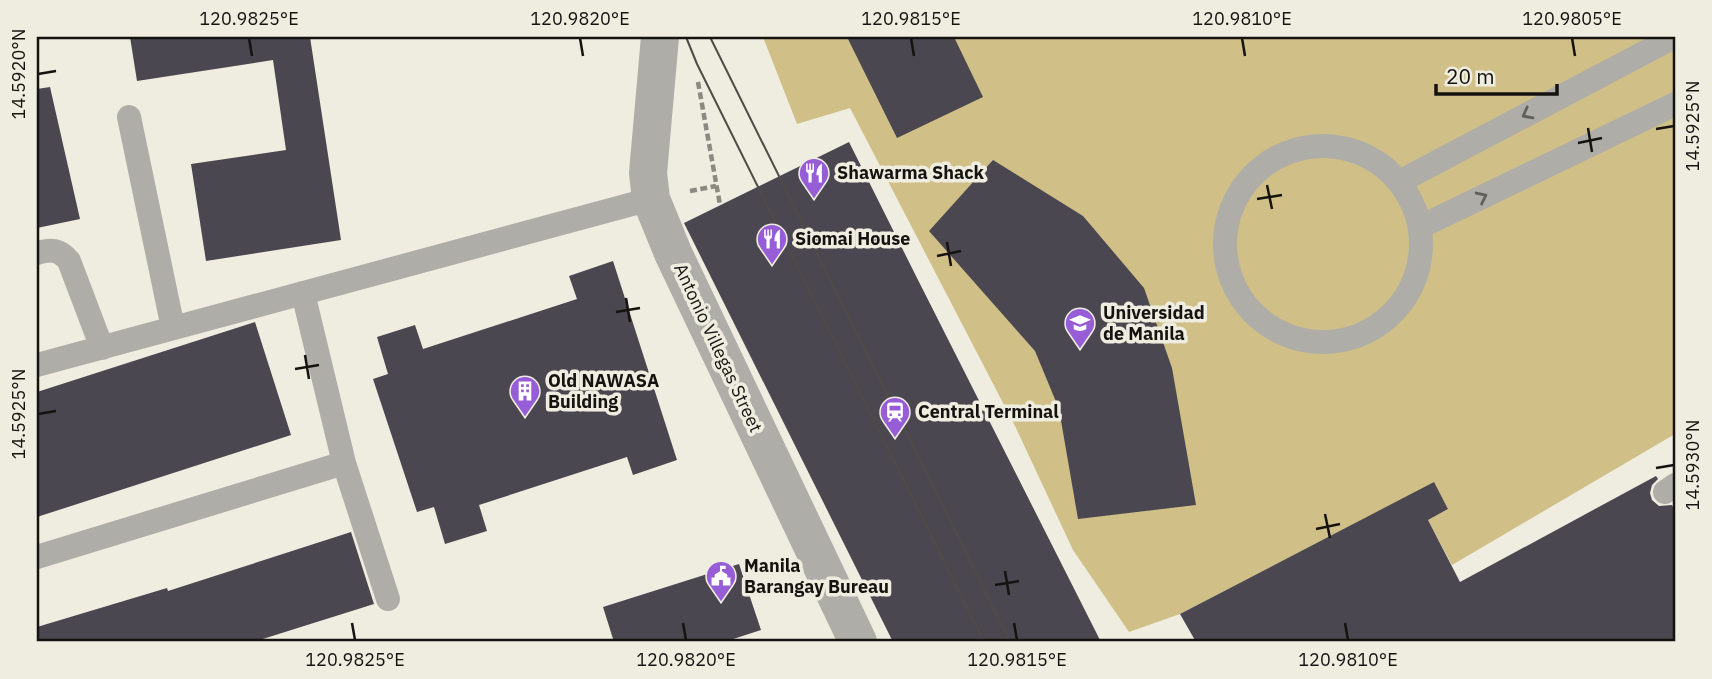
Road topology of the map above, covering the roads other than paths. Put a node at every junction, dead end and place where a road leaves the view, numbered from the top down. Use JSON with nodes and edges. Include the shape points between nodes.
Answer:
{"nodes":[{"id":1,"x":660,"y":37,"type":"edge"},
{"id":2,"x":1674,"y":37,"type":"edge"},
{"id":3,"x":1675,"y":104,"type":"edge"},
{"id":4,"x":129,"y":117,"type":"dead end"},
{"id":5,"x":1399,"y":182,"type":"junction"},
{"id":6,"x":651,"y":199,"type":"junction"},
{"id":7,"x":1420,"y":227,"type":"junction"},
{"id":8,"x":37,"y":253,"type":"edge"},
{"id":9,"x":303,"y":293,"type":"junction"},
{"id":10,"x":173,"y":328,"type":"junction"},
{"id":11,"x":102,"y":348,"type":"junction"},
{"id":12,"x":37,"y":365,"type":"edge"},
{"id":13,"x":344,"y":463,"type":"junction"},
{"id":14,"x":37,"y":557,"type":"edge"},
{"id":15,"x":388,"y":599,"type":"dead end"},
{"id":16,"x":858,"y":642,"type":"edge"}],
"edges":[{"from":1,"to":6,"type":"street","name":"Antonio Villegas Street","via":[[648,173]]},
{"from":2,"to":5,"type":"lane","one_way":true},
{"from":7,"to":3,"type":"lane","one_way":true},
{"from":4,"to":10,"type":"lane"},
{"from":5,"to":7,"type":"lane"},
{"from":5,"to":7,"type":"lane","via":[[1385,166],[1357,151],[1324,145],[1290,150],[1260,167],[1238,193],[1226,225],[1225,259],[1236,291],[1257,318],[1286,336],[1317,343],[1348,340],[1377,327],[1401,306],[1416,279],[1423,249]]},
{"from":6,"to":9,"type":"lane"},
{"from":6,"to":16,"type":"street","name":"Antonio Villegas Street"},
{"from":8,"to":11,"type":"lane","via":[[51,249],[62,252],[69,261]]},
{"from":9,"to":10,"type":"lane"},
{"from":9,"to":13,"type":"lane"},
{"from":10,"to":11,"type":"lane"},
{"from":11,"to":12,"type":"lane"},
{"from":13,"to":14,"type":"lane"},
{"from":13,"to":15,"type":"lane"}]}
